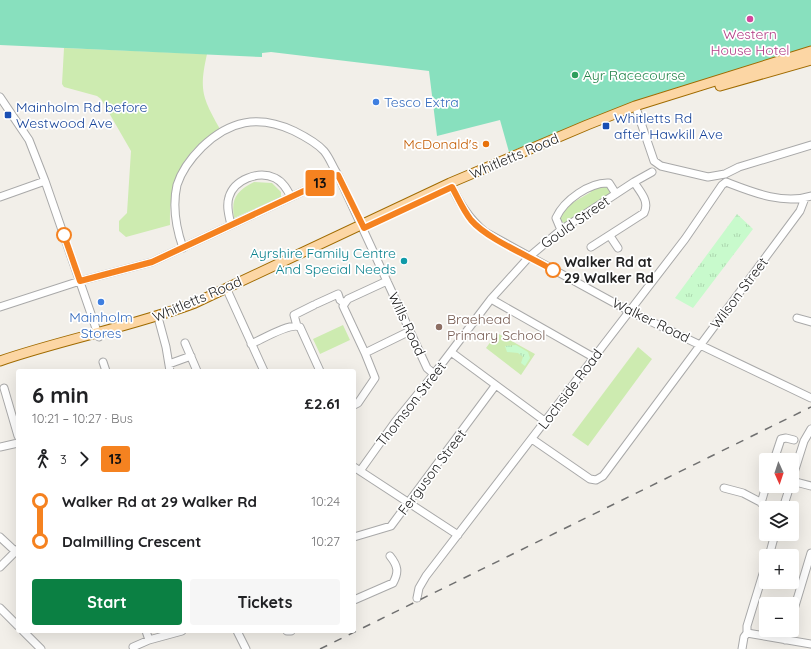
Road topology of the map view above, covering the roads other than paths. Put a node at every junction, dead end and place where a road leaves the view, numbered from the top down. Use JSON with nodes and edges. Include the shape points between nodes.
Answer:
{"nodes":[{"id":1,"x":811,"y":51,"type":"edge"},
{"id":2,"x":811,"y":60,"type":"edge"},
{"id":3,"x":0,"y":96,"type":"edge"},
{"id":4,"x":637,"y":111,"type":"junction"},
{"id":5,"x":811,"y":145,"type":"edge"},
{"id":6,"x":652,"y":172,"type":"dead end"},
{"id":7,"x":338,"y":175,"type":"junction"},
{"id":8,"x":45,"y":181,"type":"junction"},
{"id":9,"x":634,"y":182,"type":"junction"},
{"id":10,"x":451,"y":185,"type":"junction"},
{"id":11,"x":616,"y":194,"type":"junction"},
{"id":12,"x":291,"y":196,"type":"junction"},
{"id":13,"x":0,"y":197,"type":"edge"},
{"id":14,"x":808,"y":197,"type":"edge"},
{"id":15,"x":231,"y":225,"type":"junction"},
{"id":16,"x":362,"y":226,"type":"junction"},
{"id":17,"x":561,"y":230,"type":"junction"},
{"id":18,"x":610,"y":236,"type":"junction"},
{"id":19,"x":591,"y":247,"type":"dead end"},
{"id":20,"x":183,"y":248,"type":"junction"},
{"id":21,"x":618,"y":248,"type":"dead end"},
{"id":22,"x":529,"y":256,"type":"junction"},
{"id":23,"x":80,"y":281,"type":"junction"},
{"id":24,"x":388,"y":281,"type":"junction"},
{"id":25,"x":228,"y":292,"type":"junction"},
{"id":26,"x":491,"y":300,"type":"junction"},
{"id":27,"x":344,"y":303,"type":"junction"},
{"id":28,"x":1,"y":304,"type":"edge"},
{"id":29,"x":629,"y":311,"type":"junction"},
{"id":30,"x":797,"y":318,"type":"dead end"},
{"id":31,"x":159,"y":321,"type":"junction"},
{"id":32,"x":811,"y":322,"type":"edge"},
{"id":33,"x":297,"y":326,"type":"junction"},
{"id":34,"x":410,"y":331,"type":"junction"},
{"id":35,"x":98,"y":334,"type":"junction"},
{"id":36,"x":185,"y":343,"type":"dead end"},
{"id":37,"x":251,"y":344,"type":"junction"},
{"id":38,"x":700,"y":344,"type":"junction"},
{"id":39,"x":451,"y":352,"type":"junction"},
{"id":40,"x":365,"y":353,"type":"junction"},
{"id":41,"x":191,"y":356,"type":"junction"},
{"id":42,"x":593,"y":357,"type":"junction"},
{"id":43,"x":0,"y":362,"type":"edge"},
{"id":44,"x":103,"y":362,"type":"dead end"},
{"id":45,"x":0,"y":367,"type":"edge"},
{"id":46,"x":169,"y":368,"type":"edge"},
{"id":47,"x":105,"y":369,"type":"edge"},
{"id":48,"x":195,"y":369,"type":"edge"},
{"id":49,"x":263,"y":369,"type":"edge"},
{"id":50,"x":319,"y":369,"type":"edge"},
{"id":51,"x":434,"y":374,"type":"junction"},
{"id":52,"x":495,"y":386,"type":"junction"},
{"id":53,"x":4,"y":388,"type":"dead end"},
{"id":54,"x":811,"y":398,"type":"edge"},
{"id":55,"x":356,"y":404,"type":"edge"},
{"id":56,"x":546,"y":422,"type":"junction"},
{"id":57,"x":16,"y":429,"type":"edge"},
{"id":58,"x":811,"y":429,"type":"edge"},
{"id":59,"x":532,"y":439,"type":"junction"},
{"id":60,"x":794,"y":440,"type":"dead end"},
{"id":61,"x":16,"y":443,"type":"edge"},
{"id":62,"x":0,"y":447,"type":"edge"},
{"id":63,"x":776,"y":453,"type":"edge"},
{"id":64,"x":799,"y":457,"type":"edge"},
{"id":65,"x":357,"y":469,"type":"edge"},
{"id":66,"x":799,"y":482,"type":"edge"},
{"id":67,"x":811,"y":486,"type":"edge"},
{"id":68,"x":724,"y":488,"type":"dead end"},
{"id":69,"x":410,"y":502,"type":"junction"},
{"id":70,"x":759,"y":502,"type":"edge"},
{"id":71,"x":458,"y":535,"type":"junction"},
{"id":72,"x":356,"y":536,"type":"edge"},
{"id":73,"x":0,"y":537,"type":"edge"},
{"id":74,"x":16,"y":550,"type":"edge"},
{"id":75,"x":811,"y":553,"type":"edge"},
{"id":76,"x":390,"y":556,"type":"dead end"},
{"id":77,"x":0,"y":568,"type":"edge"},
{"id":78,"x":759,"y":587,"type":"edge"},
{"id":79,"x":798,"y":597,"type":"edge"},
{"id":80,"x":418,"y":598,"type":"dead end"},
{"id":81,"x":356,"y":599,"type":"edge"},
{"id":82,"x":0,"y":608,"type":"edge"},
{"id":83,"x":16,"y":624,"type":"edge"},
{"id":84,"x":25,"y":633,"type":"edge"},
{"id":85,"x":147,"y":633,"type":"edge"},
{"id":86,"x":175,"y":633,"type":"edge"},
{"id":87,"x":238,"y":633,"type":"edge"},
{"id":88,"x":747,"y":633,"type":"junction"},
{"id":89,"x":786,"y":637,"type":"edge"},
{"id":90,"x":149,"y":640,"type":"junction"},
{"id":91,"x":785,"y":640,"type":"junction"},
{"id":92,"x":811,"y":644,"type":"edge"},
{"id":93,"x":41,"y":649,"type":"edge"},
{"id":94,"x":134,"y":649,"type":"edge"},
{"id":95,"x":246,"y":649,"type":"edge"},
{"id":96,"x":742,"y":649,"type":"edge"}],
"edges":[{"from":1,"to":10,"type":"main road","name":"Whitletts Road","via":[[635,106]]},
{"from":2,"to":4,"type":"main road","name":"Whitletts Road"},
{"from":3,"to":8,"type":"street","via":[[28,140]]},
{"from":4,"to":5,"type":"street","via":[[654,160],[661,166],[708,177],[725,174],[739,167]]},
{"from":4,"to":10,"type":"main road","name":"Whitletts Road"},
{"from":6,"to":9,"type":"street","name":"Gould Street"},
{"from":7,"to":12,"type":"street"},
{"from":7,"to":16,"type":"street","name":"Wills Road"},
{"from":7,"to":20,"type":"street","name":"Wills Road","via":[[324,152],[286,127],[252,122],[233,125],[215,135],[188,161],[178,185],[175,221]]},
{"from":8,"to":13,"type":"street"},
{"from":8,"to":23,"type":"street"},
{"from":9,"to":11,"type":"street","name":"Gould Street"},
{"from":9,"to":18,"type":"street","via":[[646,202],[646,210]]},
{"from":10,"to":16,"type":"main road","name":"Whitletts Road"},
{"from":10,"to":22,"type":"street","name":"Walker Road","via":[[472,221],[485,232]]},
{"from":11,"to":17,"type":"street","name":"Gould Street"},
{"from":11,"to":17,"type":"street","via":[[609,183],[605,183],[574,196],[556,218]]},
{"from":12,"to":15,"type":"street"},
{"from":12,"to":15,"type":"street","via":[[284,185],[275,178],[256,176],[245,179],[236,185],[228,199]]},
{"from":14,"to":29,"type":"street","name":"Lochside Road","via":[[778,198],[726,182],[722,184]]},
{"from":14,"to":38,"type":"street","name":"Wilson Street","via":[[796,217]]},
{"from":15,"to":20,"type":"street"},
{"from":16,"to":24,"type":"street","name":"Wills Road"},
{"from":16,"to":25,"type":"main road","name":"Whitletts Road"},
{"from":16,"to":35,"type":"main road","name":"Whitletts Road","via":[[195,303]]},
{"from":17,"to":22,"type":"street","name":"Gould Street"},
{"from":18,"to":19,"type":"street"},
{"from":18,"to":21,"type":"street"},
{"from":20,"to":23,"type":"street","via":[[152,262]]},
{"from":22,"to":26,"type":"street","name":"Gould Street"},
{"from":22,"to":29,"type":"street","name":"Walker Road"},
{"from":23,"to":28,"type":"street"},
{"from":23,"to":35,"type":"street"},
{"from":24,"to":27,"type":"street"},
{"from":24,"to":34,"type":"street","name":"Wills Road"},
{"from":25,"to":31,"type":"main road","name":"Whitletts Road"},
{"from":25,"to":37,"type":"street"},
{"from":26,"to":39,"type":"street","name":"Thomson Street"},
{"from":26,"to":42,"type":"street"},
{"from":27,"to":33,"type":"street","via":[[338,294],[294,315]]},
{"from":27,"to":40,"type":"street","via":[[344,310]]},
{"from":29,"to":38,"type":"street","name":"Walker Road"},
{"from":29,"to":42,"type":"street","name":"Lochside Road"},
{"from":30,"to":32,"type":"street"},
{"from":31,"to":35,"type":"main road","name":"Whitletts Road"},
{"from":31,"to":46,"type":"street"},
{"from":33,"to":37,"type":"street","via":[[290,326]]},
{"from":33,"to":50,"type":"street","via":[[300,327]]},
{"from":34,"to":40,"type":"street"},
{"from":34,"to":51,"type":"street","name":"Wills Road","via":[[428,368]]},
{"from":35,"to":43,"type":"main road","name":"Whitletts Road"},
{"from":35,"to":45,"type":"main road","name":"Whitletts Road"},
{"from":36,"to":41,"type":"street"},
{"from":37,"to":49,"type":"street"},
{"from":38,"to":54,"type":"street","name":"Walker Road"},
{"from":38,"to":59,"type":"street","name":"Wilson Street","via":[[603,476],[596,480],[590,479]]},
{"from":39,"to":51,"type":"street","name":"Thomson Street"},
{"from":39,"to":52,"type":"street"},
{"from":40,"to":55,"type":"street","via":[[375,378]]},
{"from":41,"to":46,"type":"street"},
{"from":41,"to":48,"type":"street"},
{"from":42,"to":56,"type":"street","name":"Lochside Road"},
{"from":44,"to":47,"type":"street"},
{"from":51,"to":65,"type":"street","name":"Thomson Street"},
{"from":52,"to":56,"type":"street"},
{"from":52,"to":69,"type":"street","name":"Ferguson Street"},
{"from":53,"to":57,"type":"street"},
{"from":56,"to":59,"type":"street","name":"Lochside Road"},
{"from":58,"to":64,"type":"street","via":[[804,440]]},
{"from":59,"to":71,"type":"street","name":"Lochside Road"},
{"from":60,"to":63,"type":"street","via":[[781,440]]},
{"from":61,"to":62,"type":"street"},
{"from":65,"to":69,"type":"street"},
{"from":66,"to":67,"type":"street"},
{"from":68,"to":70,"type":"street","via":[[743,493]]},
{"from":69,"to":71,"type":"street"},
{"from":69,"to":72,"type":"street","name":"Ferguson Street","via":[[391,526]]},
{"from":71,"to":80,"type":"street","name":"Lochside Road","via":[[426,576],[419,588]]},
{"from":73,"to":74,"type":"street"},
{"from":74,"to":77,"type":"street"},
{"from":75,"to":79,"type":"street"},
{"from":76,"to":81,"type":"street","via":[[398,571],[393,583]]},
{"from":78,"to":88,"type":"street"},
{"from":82,"to":83,"type":"street"},
{"from":84,"to":93,"type":"street"},
{"from":85,"to":90,"type":"street"},
{"from":86,"to":90,"type":"street"},
{"from":87,"to":95,"type":"street"},
{"from":88,"to":91,"type":"street"},
{"from":88,"to":96,"type":"street"},
{"from":89,"to":91,"type":"street"},
{"from":90,"to":94,"type":"street","via":[[133,647]]},
{"from":91,"to":92,"type":"street"}]}
